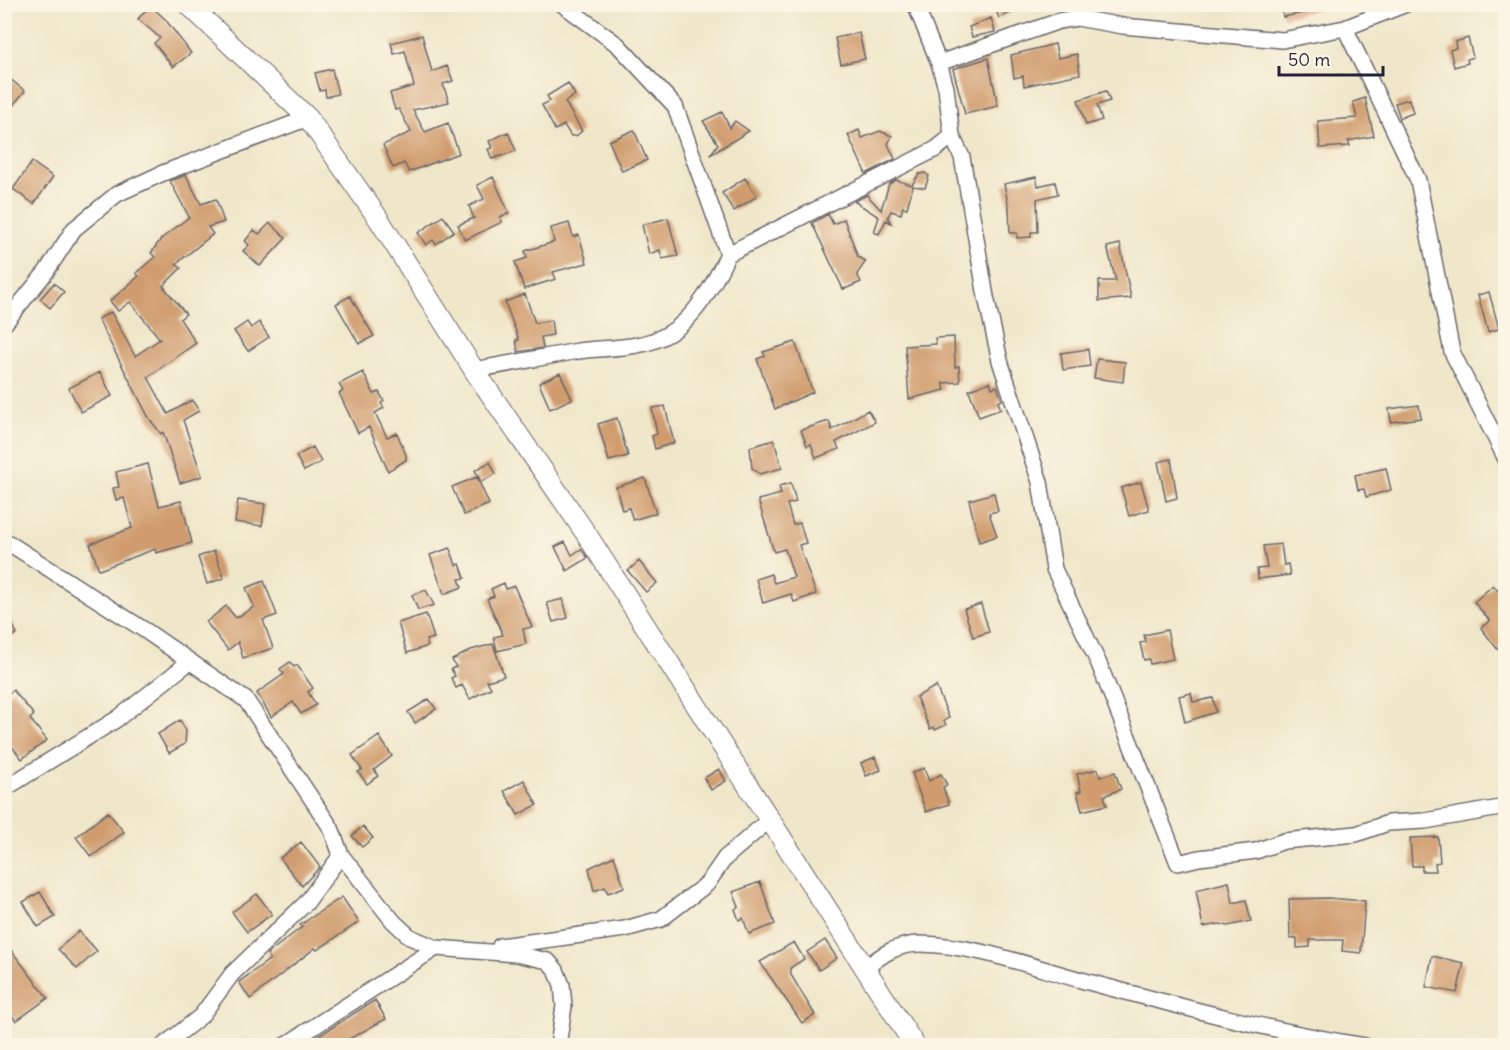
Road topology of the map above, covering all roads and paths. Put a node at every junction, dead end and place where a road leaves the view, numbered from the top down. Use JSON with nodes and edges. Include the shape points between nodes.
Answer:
{"nodes":[{"id":1,"x":188,"y":4,"type":"edge"},
{"id":2,"x":562,"y":4,"type":"edge"},
{"id":3,"x":915,"y":4,"type":"edge"},
{"id":4,"x":1406,"y":4,"type":"edge"},
{"id":5,"x":1345,"y":28,"type":"junction"},
{"id":6,"x":939,"y":63,"type":"junction"},
{"id":7,"x":308,"y":118,"type":"junction"},
{"id":8,"x":952,"y":136,"type":"junction"},
{"id":9,"x":728,"y":254,"type":"junction"},
{"id":10,"x":4,"y":324,"type":"edge"},
{"id":11,"x":474,"y":370,"type":"junction"},
{"id":12,"x":1506,"y":459,"type":"edge"},
{"id":13,"x":4,"y":540,"type":"edge"},
{"id":14,"x":188,"y":663,"type":"junction"},
{"id":15,"x":4,"y":789,"type":"edge"},
{"id":16,"x":1506,"y":807,"type":"edge"},
{"id":17,"x":769,"y":820,"type":"junction"},
{"id":18,"x":341,"y":855,"type":"junction"},
{"id":19,"x":550,"y":939,"type":"junction"},
{"id":20,"x":436,"y":948,"type":"junction"},
{"id":21,"x":471,"y":950,"type":"junction"},
{"id":22,"x":548,"y":961,"type":"junction"},
{"id":23,"x":865,"y":969,"type":"junction"},
{"id":24,"x":163,"y":1046,"type":"edge"},
{"id":25,"x":284,"y":1046,"type":"edge"},
{"id":26,"x":558,"y":1046,"type":"edge"},
{"id":27,"x":915,"y":1046,"type":"edge"},
{"id":28,"x":1365,"y":1046,"type":"edge"}],
"edges":[{"from":1,"to":7,"type":"street"},
{"from":2,"to":9,"type":"street","via":[[618,45],[675,106]]},
{"from":3,"to":6,"type":"street"},
{"from":4,"to":5,"type":"street"},
{"from":5,"to":6,"type":"street","via":[[1282,40],[1123,26],[1077,18]]},
{"from":5,"to":12,"type":"street","via":[[1418,180],[1452,352]]},
{"from":6,"to":8,"type":"street"},
{"from":7,"to":10,"type":"street","via":[[183,165],[117,195],[74,229]]},
{"from":7,"to":11,"type":"street","via":[[378,218]]},
{"from":8,"to":9,"type":"street","via":[[936,148]]},
{"from":8,"to":16,"type":"street","via":[[962,157],[1000,361],[1040,482],[1054,569],[1099,664],[1178,863],[1256,851],[1284,841],[1337,837],[1388,824]]},
{"from":9,"to":11,"type":"street","via":[[697,307],[669,334],[639,345]]},
{"from":11,"to":17,"type":"street","via":[[587,535]]},
{"from":13,"to":14,"type":"street","via":[[146,631]]},
{"from":14,"to":15,"type":"street","via":[[117,719]]},
{"from":14,"to":18,"type":"street","via":[[246,700],[331,828]]},
{"from":17,"to":19,"type":"street","via":[[725,858],[707,884],[661,919],[625,929]]},
{"from":17,"to":23,"type":"street"},
{"from":18,"to":20,"type":"street","via":[[393,921],[410,937]]},
{"from":18,"to":24,"type":"street","via":[[307,902],[232,974],[201,1016]]},
{"from":19,"to":21,"type":"street"},
{"from":19,"to":22,"type":"street"},
{"from":20,"to":21,"type":"street"},
{"from":20,"to":25,"type":"street"},
{"from":21,"to":22,"type":"street"},
{"from":22,"to":26,"type":"street","via":[[562,985],[564,1006]]},
{"from":23,"to":27,"type":"street"},
{"from":23,"to":28,"type":"street","via":[[883,952],[897,947],[921,944],[985,953],[1131,993]]}]}
